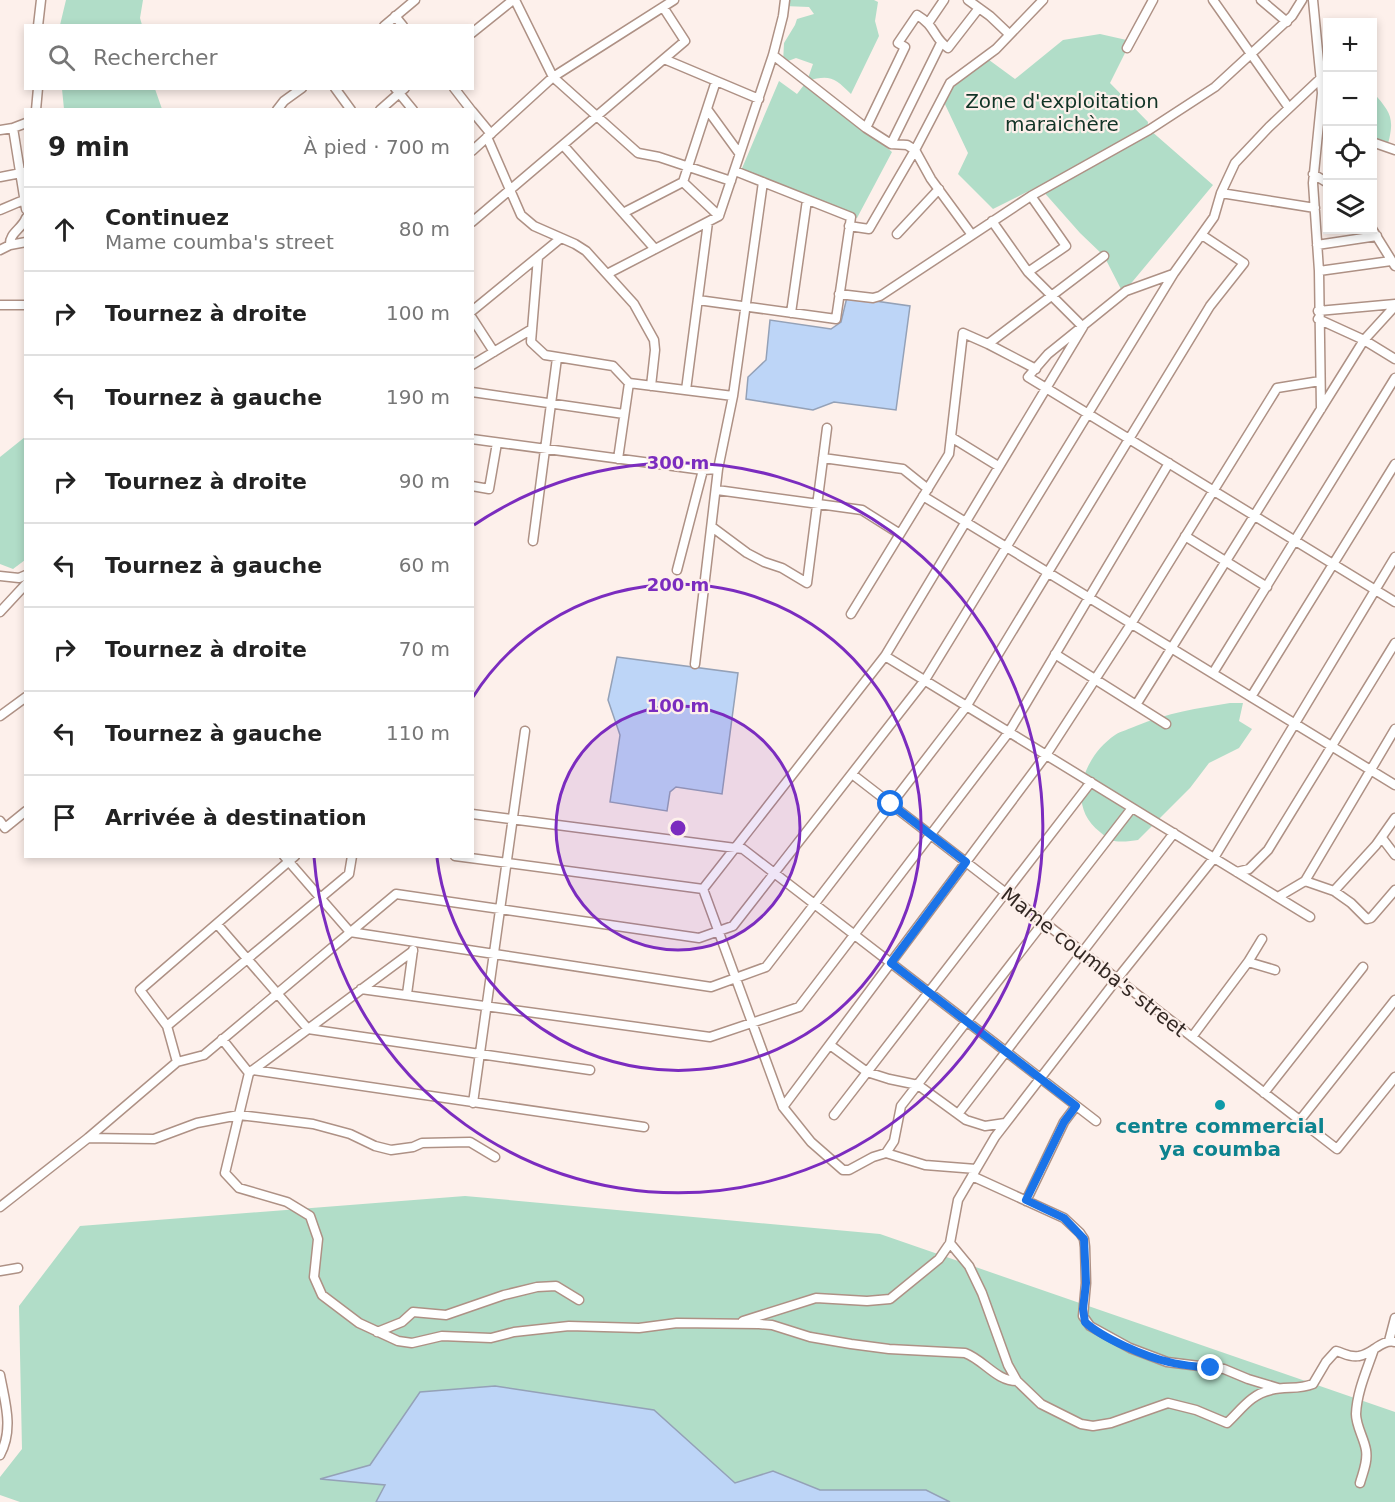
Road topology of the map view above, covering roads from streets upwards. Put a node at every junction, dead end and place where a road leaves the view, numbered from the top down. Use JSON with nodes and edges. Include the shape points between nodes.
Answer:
{"nodes":[{"id":1,"x":41,"y":0,"type":"edge"},
{"id":2,"x":514,"y":0,"type":"edge"},
{"id":3,"x":674,"y":0,"type":"edge"},
{"id":4,"x":784,"y":0,"type":"edge"},
{"id":5,"x":944,"y":0,"type":"edge"},
{"id":6,"x":968,"y":0,"type":"edge"},
{"id":7,"x":1043,"y":0,"type":"edge"},
{"id":8,"x":1154,"y":0,"type":"edge"},
{"id":9,"x":1213,"y":0,"type":"edge"},
{"id":10,"x":1261,"y":0,"type":"edge"},
{"id":11,"x":1302,"y":0,"type":"edge"},
{"id":12,"x":1313,"y":0,"type":"edge"},
{"id":13,"x":409,"y":2,"type":"edge"},
{"id":14,"x":663,"y":6,"type":"junction"},
{"id":15,"x":979,"y":8,"type":"junction"},
{"id":16,"x":395,"y":16,"type":"junction"},
{"id":17,"x":929,"y":22,"type":"junction"},
{"id":18,"x":1287,"y":22,"type":"junction"},
{"id":19,"x":39,"y":24,"type":"edge"},
{"id":20,"x":386,"y":24,"type":"edge"},
{"id":21,"x":401,"y":24,"type":"edge"},
{"id":22,"x":474,"y":31,"type":"edge"},
{"id":23,"x":1009,"y":34,"type":"junction"},
{"id":24,"x":941,"y":43,"type":"junction"},
{"id":25,"x":1127,"y":48,"type":"dead end"},
{"id":26,"x":1251,"y":54,"type":"junction"},
{"id":27,"x":773,"y":55,"type":"junction"},
{"id":28,"x":664,"y":59,"type":"junction"},
{"id":29,"x":553,"y":77,"type":"junction"},
{"id":30,"x":1321,"y":78,"type":"junction"},
{"id":31,"x":716,"y":81,"type":"junction"},
{"id":32,"x":38,"y":90,"type":"edge"},
{"id":33,"x":299,"y":90,"type":"edge"},
{"id":34,"x":336,"y":90,"type":"edge"},
{"id":35,"x":400,"y":90,"type":"edge"},
{"id":36,"x":456,"y":90,"type":"edge"},
{"id":37,"x":759,"y":99,"type":"junction"},
{"id":38,"x":284,"y":101,"type":"junction"},
{"id":39,"x":1323,"y":107,"type":"edge"},
{"id":40,"x":36,"y":108,"type":"edge"},
{"id":41,"x":279,"y":108,"type":"edge"},
{"id":42,"x":289,"y":108,"type":"edge"},
{"id":43,"x":350,"y":108,"type":"edge"},
{"id":44,"x":382,"y":108,"type":"edge"},
{"id":45,"x":412,"y":108,"type":"edge"},
{"id":46,"x":470,"y":108,"type":"edge"},
{"id":47,"x":1289,"y":108,"type":"junction"},
{"id":48,"x":707,"y":109,"type":"junction"},
{"id":49,"x":474,"y":113,"type":"edge"},
{"id":50,"x":597,"y":116,"type":"junction"},
{"id":51,"x":24,"y":124,"type":"edge"},
{"id":52,"x":1323,"y":126,"type":"edge"},
{"id":53,"x":13,"y":128,"type":"junction"},
{"id":54,"x":866,"y":128,"type":"junction"},
{"id":55,"x":0,"y":130,"type":"edge"},
{"id":56,"x":489,"y":136,"type":"junction"},
{"id":57,"x":891,"y":144,"type":"junction"},
{"id":58,"x":1377,"y":144,"type":"edge"},
{"id":59,"x":563,"y":145,"type":"junction"},
{"id":60,"x":474,"y":149,"type":"edge"},
{"id":61,"x":915,"y":150,"type":"junction"},
{"id":62,"x":1395,"y":150,"type":"edge"},
{"id":63,"x":739,"y":153,"type":"junction"},
{"id":64,"x":687,"y":168,"type":"junction"},
{"id":65,"x":735,"y":171,"type":"junction"},
{"id":66,"x":23,"y":172,"type":"edge"},
{"id":67,"x":1313,"y":174,"type":"junction"},
{"id":68,"x":0,"y":177,"type":"edge"},
{"id":69,"x":1323,"y":180,"type":"edge"},
{"id":70,"x":731,"y":181,"type":"junction"},
{"id":71,"x":682,"y":182,"type":"junction"},
{"id":72,"x":763,"y":182,"type":"junction"},
{"id":73,"x":511,"y":189,"type":"junction"},
{"id":74,"x":939,"y":189,"type":"junction"},
{"id":75,"x":1221,"y":193,"type":"junction"},
{"id":76,"x":1031,"y":196,"type":"junction"},
{"id":77,"x":24,"y":199,"type":"edge"},
{"id":78,"x":807,"y":200,"type":"junction"},
{"id":79,"x":1315,"y":208,"type":"junction"},
{"id":80,"x":0,"y":210,"type":"edge"},
{"id":81,"x":623,"y":213,"type":"junction"},
{"id":82,"x":719,"y":216,"type":"junction"},
{"id":83,"x":474,"y":220,"type":"edge"},
{"id":84,"x":992,"y":221,"type":"junction"},
{"id":85,"x":708,"y":222,"type":"junction"},
{"id":86,"x":24,"y":223,"type":"edge"},
{"id":87,"x":849,"y":226,"type":"junction"},
{"id":88,"x":897,"y":234,"type":"dead end"},
{"id":89,"x":1366,"y":234,"type":"edge"},
{"id":90,"x":1376,"y":234,"type":"edge"},
{"id":91,"x":972,"y":235,"type":"junction"},
{"id":92,"x":1202,"y":236,"type":"junction"},
{"id":93,"x":561,"y":238,"type":"junction"},
{"id":94,"x":24,"y":242,"type":"edge"},
{"id":95,"x":10,"y":245,"type":"junction"},
{"id":96,"x":1317,"y":245,"type":"junction"},
{"id":97,"x":655,"y":249,"type":"junction"},
{"id":98,"x":0,"y":250,"type":"edge"},
{"id":99,"x":1104,"y":256,"type":"dead end"},
{"id":100,"x":538,"y":257,"type":"junction"},
{"id":101,"x":1393,"y":263,"type":"edge"},
{"id":102,"x":1319,"y":271,"type":"junction"},
{"id":103,"x":1028,"y":272,"type":"junction"},
{"id":104,"x":1174,"y":273,"type":"junction"},
{"id":105,"x":607,"y":274,"type":"junction"},
{"id":106,"x":839,"y":294,"type":"junction"},
{"id":107,"x":1053,"y":296,"type":"junction"},
{"id":108,"x":698,"y":300,"type":"junction"},
{"id":109,"x":0,"y":305,"type":"edge"},
{"id":110,"x":24,"y":305,"type":"edge"},
{"id":111,"x":1395,"y":305,"type":"edge"},
{"id":112,"x":746,"y":307,"type":"junction"},
{"id":113,"x":474,"y":309,"type":"edge"},
{"id":114,"x":791,"y":313,"type":"junction"},
{"id":115,"x":1318,"y":315,"type":"junction"},
{"id":116,"x":474,"y":321,"type":"edge"},
{"id":117,"x":1083,"y":327,"type":"junction"},
{"id":118,"x":532,"y":329,"type":"junction"},
{"id":119,"x":1364,"y":340,"type":"junction"},
{"id":120,"x":988,"y":344,"type":"junction"},
{"id":121,"x":494,"y":352,"type":"junction"},
{"id":122,"x":556,"y":358,"type":"junction"},
{"id":123,"x":1395,"y":359,"type":"edge"},
{"id":124,"x":474,"y":364,"type":"edge"},
{"id":125,"x":1036,"y":369,"type":"junction"},
{"id":126,"x":1395,"y":378,"type":"edge"},
{"id":127,"x":1320,"y":381,"type":"junction"},
{"id":128,"x":629,"y":383,"type":"junction"},
{"id":129,"x":651,"y":386,"type":"junction"},
{"id":130,"x":1045,"y":388,"type":"junction"},
{"id":131,"x":686,"y":390,"type":"junction"},
{"id":132,"x":474,"y":392,"type":"edge"},
{"id":133,"x":733,"y":396,"type":"junction"},
{"id":134,"x":551,"y":403,"type":"junction"},
{"id":135,"x":1321,"y":410,"type":"junction"},
{"id":136,"x":624,"y":414,"type":"junction"},
{"id":137,"x":1088,"y":414,"type":"junction"},
{"id":138,"x":826,"y":428,"type":"dead end"},
{"id":139,"x":951,"y":437,"type":"junction"},
{"id":140,"x":474,"y":439,"type":"edge"},
{"id":141,"x":1129,"y":439,"type":"junction"},
{"id":142,"x":497,"y":443,"type":"junction"},
{"id":143,"x":545,"y":449,"type":"junction"},
{"id":144,"x":823,"y":458,"type":"junction"},
{"id":145,"x":618,"y":459,"type":"junction"},
{"id":146,"x":1169,"y":464,"type":"junction"},
{"id":147,"x":1395,"y":464,"type":"edge"},
{"id":148,"x":998,"y":466,"type":"junction"},
{"id":149,"x":718,"y":469,"type":"junction"},
{"id":150,"x":703,"y":470,"type":"junction"},
{"id":151,"x":474,"y":486,"type":"edge"},
{"id":152,"x":717,"y":490,"type":"junction"},
{"id":153,"x":1213,"y":491,"type":"junction"},
{"id":154,"x":926,"y":493,"type":"junction"},
{"id":155,"x":817,"y":504,"type":"junction"},
{"id":156,"x":1254,"y":516,"type":"junction"},
{"id":157,"x":965,"y":522,"type":"junction"},
{"id":158,"x":712,"y":527,"type":"junction"},
{"id":159,"x":900,"y":534,"type":"junction"},
{"id":160,"x":1185,"y":536,"type":"junction"},
{"id":161,"x":1294,"y":540,"type":"junction"},
{"id":162,"x":533,"y":541,"type":"dead end"},
{"id":163,"x":1006,"y":547,"type":"junction"},
{"id":164,"x":1395,"y":557,"type":"edge"},
{"id":165,"x":1226,"y":562,"type":"junction"},
{"id":166,"x":1333,"y":564,"type":"junction"},
{"id":167,"x":677,"y":570,"type":"dead end"},
{"id":168,"x":1048,"y":573,"type":"junction"},
{"id":169,"x":0,"y":576,"type":"edge"},
{"id":170,"x":24,"y":576,"type":"edge"},
{"id":171,"x":24,"y":586,"type":"edge"},
{"id":172,"x":1267,"y":587,"type":"junction"},
{"id":173,"x":1375,"y":590,"type":"junction"},
{"id":174,"x":1089,"y":597,"type":"junction"},
{"id":175,"x":1395,"y":602,"type":"edge"},
{"id":176,"x":0,"y":612,"type":"edge"},
{"id":177,"x":851,"y":614,"type":"dead end"},
{"id":178,"x":1131,"y":624,"type":"junction"},
{"id":179,"x":1395,"y":643,"type":"edge"},
{"id":180,"x":1172,"y":648,"type":"junction"},
{"id":181,"x":1055,"y":654,"type":"junction"},
{"id":182,"x":885,"y":656,"type":"junction"},
{"id":183,"x":695,"y":664,"type":"dead end"},
{"id":184,"x":1213,"y":674,"type":"junction"},
{"id":185,"x":1095,"y":679,"type":"junction"},
{"id":186,"x":925,"y":680,"type":"junction"},
{"id":187,"x":1251,"y":697,"type":"junction"},
{"id":188,"x":24,"y":698,"type":"edge"},
{"id":189,"x":1136,"y":705,"type":"junction"},
{"id":190,"x":966,"y":707,"type":"junction"},
{"id":191,"x":0,"y":716,"type":"edge"},
{"id":192,"x":1295,"y":723,"type":"junction"},
{"id":193,"x":1166,"y":724,"type":"dead end"},
{"id":194,"x":1395,"y":729,"type":"edge"},
{"id":195,"x":525,"y":730,"type":"dead end"},
{"id":196,"x":1008,"y":732,"type":"junction"},
{"id":197,"x":1332,"y":746,"type":"junction"},
{"id":198,"x":1046,"y":755,"type":"junction"},
{"id":199,"x":1370,"y":770,"type":"junction"},
{"id":200,"x":852,"y":774,"type":"junction"},
{"id":201,"x":1091,"y":782,"type":"junction"},
{"id":202,"x":1395,"y":785,"type":"edge"},
{"id":203,"x":891,"y":804,"type":"junction"},
{"id":204,"x":1132,"y":808,"type":"junction"},
{"id":205,"x":24,"y":813,"type":"edge"},
{"id":206,"x":474,"y":814,"type":"edge"},
{"id":207,"x":1395,"y":818,"type":"edge"},
{"id":208,"x":512,"y":819,"type":"junction"},
{"id":209,"x":0,"y":821,"type":"edge"},
{"id":210,"x":1174,"y":833,"type":"junction"},
{"id":211,"x":930,"y":834,"type":"junction"},
{"id":212,"x":1382,"y":838,"type":"junction"},
{"id":213,"x":734,"y":848,"type":"junction"},
{"id":214,"x":1395,"y":855,"type":"edge"},
{"id":215,"x":289,"y":858,"type":"edge"},
{"id":216,"x":352,"y":858,"type":"edge"},
{"id":217,"x":470,"y":858,"type":"edge"},
{"id":218,"x":1214,"y":858,"type":"junction"},
{"id":219,"x":966,"y":862,"type":"junction"},
{"id":220,"x":506,"y":863,"type":"junction"},
{"id":221,"x":1237,"y":872,"type":"junction"},
{"id":222,"x":774,"y":873,"type":"junction"},
{"id":223,"x":1305,"y":881,"type":"junction"},
{"id":224,"x":703,"y":889,"type":"junction"},
{"id":225,"x":1395,"y":890,"type":"edge"},
{"id":226,"x":1334,"y":891,"type":"junction"},
{"id":227,"x":1005,"y":893,"type":"junction"},
{"id":228,"x":1278,"y":897,"type":"junction"},
{"id":229,"x":320,"y":898,"type":"junction"},
{"id":230,"x":814,"y":904,"type":"junction"},
{"id":231,"x":500,"y":909,"type":"junction"},
{"id":232,"x":1310,"y":917,"type":"dead end"},
{"id":233,"x":1044,"y":922,"type":"junction"},
{"id":234,"x":217,"y":924,"type":"junction"},
{"id":235,"x":719,"y":931,"type":"junction"},
{"id":236,"x":350,"y":932,"type":"junction"},
{"id":237,"x":854,"y":935,"type":"junction"},
{"id":238,"x":1262,"y":939,"type":"dead end"},
{"id":239,"x":414,"y":946,"type":"junction"},
{"id":240,"x":1083,"y":952,"type":"junction"},
{"id":241,"x":494,"y":954,"type":"junction"},
{"id":242,"x":247,"y":959,"type":"junction"},
{"id":243,"x":1248,"y":962,"type":"junction"},
{"id":244,"x":891,"y":963,"type":"junction"},
{"id":245,"x":1363,"y":967,"type":"dead end"},
{"id":246,"x":1275,"y":970,"type":"dead end"},
{"id":247,"x":736,"y":978,"type":"junction"},
{"id":248,"x":1117,"y":979,"type":"junction"},
{"id":249,"x":361,"y":989,"type":"junction"},
{"id":250,"x":929,"y":992,"type":"junction"},
{"id":251,"x":277,"y":993,"type":"junction"},
{"id":252,"x":407,"y":994,"type":"junction"},
{"id":253,"x":1395,"y":1000,"type":"edge"},
{"id":254,"x":486,"y":1006,"type":"junction"},
{"id":255,"x":967,"y":1022,"type":"junction"},
{"id":256,"x":753,"y":1023,"type":"junction"},
{"id":257,"x":167,"y":1026,"type":"junction"},
{"id":258,"x":308,"y":1029,"type":"junction"},
{"id":259,"x":1192,"y":1037,"type":"junction"},
{"id":260,"x":222,"y":1039,"type":"junction"},
{"id":261,"x":830,"y":1045,"type":"junction"},
{"id":262,"x":1006,"y":1052,"type":"junction"},
{"id":263,"x":480,"y":1054,"type":"junction"},
{"id":264,"x":177,"y":1062,"type":"junction"},
{"id":265,"x":590,"y":1070,"type":"dead end"},
{"id":266,"x":251,"y":1071,"type":"junction"},
{"id":267,"x":867,"y":1072,"type":"junction"},
{"id":268,"x":1395,"y":1077,"type":"edge"},
{"id":269,"x":1040,"y":1078,"type":"junction"},
{"id":270,"x":918,"y":1085,"type":"junction"},
{"id":271,"x":1264,"y":1093,"type":"junction"},
{"id":272,"x":473,"y":1103,"type":"junction"},
{"id":273,"x":1076,"y":1106,"type":"junction"},
{"id":274,"x":783,"y":1107,"type":"junction"},
{"id":275,"x":958,"y":1114,"type":"junction"},
{"id":276,"x":239,"y":1115,"type":"junction"},
{"id":277,"x":834,"y":1115,"type":"dead end"},
{"id":278,"x":1300,"y":1120,"type":"junction"},
{"id":279,"x":1096,"y":1121,"type":"dead end"},
{"id":280,"x":1006,"y":1123,"type":"junction"},
{"id":281,"x":644,"y":1127,"type":"dead end"},
{"id":282,"x":88,"y":1138,"type":"junction"},
{"id":283,"x":886,"y":1153,"type":"junction"},
{"id":284,"x":495,"y":1156,"type":"dead end"},
{"id":285,"x":974,"y":1173,"type":"junction"},
{"id":286,"x":1026,"y":1200,"type":"junction"},
{"id":287,"x":0,"y":1207,"type":"edge"},
{"id":288,"x":950,"y":1243,"type":"junction"},
{"id":289,"x":18,"y":1268,"type":"dead end"},
{"id":290,"x":0,"y":1271,"type":"edge"},
{"id":291,"x":579,"y":1300,"type":"dead end"},
{"id":292,"x":1395,"y":1318,"type":"edge"},
{"id":293,"x":736,"y":1323,"type":"junction"},
{"id":294,"x":376,"y":1332,"type":"junction"},
{"id":295,"x":1392,"y":1342,"type":"edge"},
{"id":296,"x":1374,"y":1349,"type":"junction"},
{"id":297,"x":0,"y":1375,"type":"edge"},
{"id":298,"x":1017,"y":1381,"type":"junction"},
{"id":299,"x":1282,"y":1389,"type":"junction"},
{"id":300,"x":3,"y":1409,"type":"edge"},
{"id":301,"x":0,"y":1455,"type":"edge"},
{"id":302,"x":1360,"y":1483,"type":"dead end"}],
"edges":[{"from":1,"to":19,"type":"street"},
{"from":2,"to":22,"type":"street"},
{"from":2,"to":29,"type":"street"},
{"from":3,"to":14,"type":"street"},
{"from":4,"to":27,"type":"street"},
{"from":5,"to":17,"type":"street"},
{"from":6,"to":15,"type":"street"},
{"from":7,"to":23,"type":"street"},
{"from":8,"to":25,"type":"street"},
{"from":9,"to":26,"type":"street"},
{"from":10,"to":18,"type":"street"},
{"from":11,"to":18,"type":"street"},
{"from":12,"to":30,"type":"street"},
{"from":13,"to":16,"type":"street"},
{"from":14,"to":28,"type":"street","via":[[685,41]]},
{"from":14,"to":29,"type":"street"},
{"from":15,"to":23,"type":"street"},
{"from":15,"to":24,"type":"street","via":[[948,48]]},
{"from":16,"to":20,"type":"street"},
{"from":16,"to":21,"type":"street"},
{"from":17,"to":24,"type":"street"},
{"from":17,"to":54,"type":"street","via":[[917,15],[898,43],[905,47]]},
{"from":18,"to":26,"type":"street"},
{"from":23,"to":61,"type":"street","via":[[996,49],[950,83]]},
{"from":24,"to":57,"type":"street"},
{"from":26,"to":47,"type":"street"},
{"from":26,"to":76,"type":"street","via":[[1215,87],[1149,130]]},
{"from":27,"to":37,"type":"street"},
{"from":27,"to":54,"type":"street"},
{"from":28,"to":31,"type":"street"},
{"from":28,"to":50,"type":"street"},
{"from":29,"to":50,"type":"street"},
{"from":29,"to":56,"type":"street"},
{"from":30,"to":39,"type":"street"},
{"from":30,"to":47,"type":"street"},
{"from":31,"to":37,"type":"street"},
{"from":31,"to":48,"type":"street"},
{"from":32,"to":40,"type":"street"},
{"from":33,"to":38,"type":"street"},
{"from":34,"to":43,"type":"street"},
{"from":35,"to":44,"type":"street"},
{"from":35,"to":45,"type":"street"},
{"from":36,"to":46,"type":"street"},
{"from":37,"to":63,"type":"street"},
{"from":38,"to":41,"type":"street"},
{"from":38,"to":42,"type":"street"},
{"from":47,"to":75,"type":"street","via":[[1241,155]]},
{"from":48,"to":63,"type":"street"},
{"from":48,"to":64,"type":"street"},
{"from":49,"to":56,"type":"street"},
{"from":50,"to":59,"type":"street"},
{"from":50,"to":64,"type":"street","via":[[638,153]]},
{"from":51,"to":53,"type":"street"},
{"from":52,"to":67,"type":"street"},
{"from":53,"to":55,"type":"street"},
{"from":53,"to":66,"type":"street"},
{"from":54,"to":57,"type":"street"},
{"from":56,"to":60,"type":"street"},
{"from":56,"to":73,"type":"street"},
{"from":57,"to":61,"type":"street"},
{"from":58,"to":62,"type":"street"},
{"from":59,"to":73,"type":"street"},
{"from":59,"to":81,"type":"street"},
{"from":61,"to":74,"type":"street"},
{"from":61,"to":87,"type":"street","via":[[870,229]]},
{"from":63,"to":65,"type":"street"},
{"from":64,"to":70,"type":"street"},
{"from":64,"to":71,"type":"street"},
{"from":65,"to":70,"type":"street"},
{"from":65,"to":72,"type":"street"},
{"from":66,"to":68,"type":"street"},
{"from":67,"to":69,"type":"street"},
{"from":67,"to":79,"type":"street"},
{"from":70,"to":82,"type":"street"},
{"from":71,"to":81,"type":"street"},
{"from":71,"to":82,"type":"street"},
{"from":72,"to":78,"type":"street"},
{"from":72,"to":112,"type":"street"},
{"from":73,"to":83,"type":"street"},
{"from":73,"to":93,"type":"street","via":[[521,215],[534,226]]},
{"from":74,"to":88,"type":"street"},
{"from":74,"to":91,"type":"street"},
{"from":75,"to":79,"type":"street"},
{"from":75,"to":92,"type":"street","via":[[1216,213]]},
{"from":76,"to":84,"type":"street"},
{"from":76,"to":103,"type":"street","via":[[1066,246]]},
{"from":77,"to":80,"type":"street"},
{"from":78,"to":87,"type":"street","via":[[850,217]]},
{"from":78,"to":114,"type":"street"},
{"from":79,"to":96,"type":"street"},
{"from":81,"to":97,"type":"street"},
{"from":82,"to":85,"type":"street"},
{"from":84,"to":91,"type":"street"},
{"from":84,"to":103,"type":"street"},
{"from":85,"to":97,"type":"street"},
{"from":85,"to":108,"type":"street"},
{"from":86,"to":95,"type":"street","via":[[11,236]]},
{"from":87,"to":106,"type":"street"},
{"from":89,"to":96,"type":"street"},
{"from":90,"to":101,"type":"street"},
{"from":91,"to":106,"type":"street","via":[[880,296]]},
{"from":92,"to":104,"type":"street"},
{"from":92,"to":141,"type":"street","via":[[1244,263],[1210,306]]},
{"from":93,"to":100,"type":"street"},
{"from":93,"to":105,"type":"street","via":[[586,251]]},
{"from":94,"to":95,"type":"street"},
{"from":95,"to":98,"type":"street"},
{"from":96,"to":102,"type":"street"},
{"from":97,"to":105,"type":"street"},
{"from":99,"to":107,"type":"street"},
{"from":100,"to":113,"type":"street"},
{"from":100,"to":118,"type":"street"},
{"from":101,"to":102,"type":"street"},
{"from":102,"to":115,"type":"street"},
{"from":103,"to":107,"type":"street"},
{"from":104,"to":117,"type":"street","via":[[1126,291]]},
{"from":104,"to":137,"type":"street"},
{"from":105,"to":129,"type":"street","via":[[634,304],[654,340]]},
{"from":106,"to":114,"type":"street","via":[[836,319]]},
{"from":107,"to":117,"type":"street"},
{"from":107,"to":120,"type":"street"},
{"from":108,"to":112,"type":"street"},
{"from":108,"to":131,"type":"street"},
{"from":109,"to":110,"type":"street"},
{"from":111,"to":115,"type":"street"},
{"from":111,"to":119,"type":"street"},
{"from":112,"to":114,"type":"street"},
{"from":112,"to":133,"type":"street"},
{"from":115,"to":119,"type":"street"},
{"from":115,"to":127,"type":"street"},
{"from":116,"to":121,"type":"street"},
{"from":117,"to":125,"type":"street","via":[[1048,354]]},
{"from":117,"to":130,"type":"street"},
{"from":118,"to":121,"type":"street"},
{"from":118,"to":122,"type":"street","via":[[531,342],[545,355]]},
{"from":119,"to":123,"type":"street"},
{"from":119,"to":135,"type":"street"},
{"from":120,"to":125,"type":"street"},
{"from":120,"to":139,"type":"street","via":[[963,333]]},
{"from":121,"to":124,"type":"street"},
{"from":122,"to":128,"type":"street","via":[[613,366]]},
{"from":122,"to":134,"type":"street"},
{"from":125,"to":130,"type":"street","via":[[1028,377]]},
{"from":126,"to":161,"type":"street"},
{"from":127,"to":135,"type":"street"},
{"from":127,"to":153,"type":"street","via":[[1277,388]]},
{"from":128,"to":129,"type":"street"},
{"from":128,"to":136,"type":"street"},
{"from":129,"to":131,"type":"street"},
{"from":130,"to":137,"type":"street"},
{"from":130,"to":148,"type":"street"},
{"from":131,"to":133,"type":"street"},
{"from":132,"to":134,"type":"street"},
{"from":133,"to":149,"type":"street"},
{"from":134,"to":136,"type":"street"},
{"from":134,"to":143,"type":"street"},
{"from":135,"to":156,"type":"street"},
{"from":136,"to":145,"type":"street"},
{"from":137,"to":141,"type":"street"},
{"from":137,"to":163,"type":"street"},
{"from":138,"to":144,"type":"street"},
{"from":139,"to":148,"type":"street"},
{"from":139,"to":154,"type":"street","via":[[949,454]]},
{"from":140,"to":142,"type":"street"},
{"from":141,"to":146,"type":"street"},
{"from":141,"to":168,"type":"street"},
{"from":142,"to":143,"type":"street"},
{"from":142,"to":151,"type":"street","via":[[489,489]]},
{"from":143,"to":145,"type":"street"},
{"from":143,"to":162,"type":"street"},
{"from":144,"to":154,"type":"street","via":[[903,469]]},
{"from":144,"to":155,"type":"street"},
{"from":145,"to":150,"type":"street"},
{"from":146,"to":153,"type":"street"},
{"from":146,"to":174,"type":"street"},
{"from":147,"to":166,"type":"street"},
{"from":148,"to":157,"type":"street"},
{"from":149,"to":150,"type":"street"},
{"from":149,"to":152,"type":"street"},
{"from":150,"to":167,"type":"street"},
{"from":152,"to":155,"type":"street"},
{"from":152,"to":158,"type":"street"},
{"from":153,"to":156,"type":"street"},
{"from":153,"to":160,"type":"street"},
{"from":154,"to":157,"type":"street"},
{"from":154,"to":159,"type":"street"},
{"from":155,"to":158,"type":"street","via":[[807,583],[747,553]]},
{"from":155,"to":159,"type":"street","via":[[862,510]]},
{"from":156,"to":161,"type":"street"},
{"from":156,"to":165,"type":"street"},
{"from":157,"to":163,"type":"street"},
{"from":157,"to":182,"type":"street"},
{"from":158,"to":183,"type":"street"},
{"from":159,"to":177,"type":"street"},
{"from":160,"to":165,"type":"street"},
{"from":160,"to":178,"type":"street"},
{"from":161,"to":166,"type":"street"},
{"from":161,"to":172,"type":"street"},
{"from":163,"to":168,"type":"street"},
{"from":163,"to":186,"type":"street"},
{"from":164,"to":173,"type":"street"},
{"from":165,"to":172,"type":"street"},
{"from":165,"to":180,"type":"street"},
{"from":166,"to":173,"type":"street"},
{"from":166,"to":187,"type":"street"},
{"from":168,"to":174,"type":"street"},
{"from":168,"to":190,"type":"street"},
{"from":169,"to":170,"type":"street"},
{"from":171,"to":176,"type":"street"},
{"from":172,"to":184,"type":"street"},
{"from":173,"to":175,"type":"street"},
{"from":173,"to":192,"type":"street"},
{"from":174,"to":178,"type":"street"},
{"from":174,"to":181,"type":"street"},
{"from":178,"to":180,"type":"street"},
{"from":178,"to":185,"type":"street"},
{"from":179,"to":197,"type":"street"},
{"from":180,"to":184,"type":"street"},
{"from":180,"to":189,"type":"street"},
{"from":181,"to":185,"type":"street"},
{"from":181,"to":196,"type":"street"},
{"from":182,"to":186,"type":"street"},
{"from":182,"to":213,"type":"street"},
{"from":184,"to":187,"type":"street"},
{"from":185,"to":189,"type":"street"},
{"from":185,"to":198,"type":"street"},
{"from":186,"to":190,"type":"street"},
{"from":186,"to":200,"type":"street"},
{"from":187,"to":192,"type":"street"},
{"from":188,"to":191,"type":"street"},
{"from":189,"to":193,"type":"street"},
{"from":190,"to":196,"type":"street"},
{"from":190,"to":203,"type":"street"},
{"from":192,"to":197,"type":"street"},
{"from":192,"to":218,"type":"street"},
{"from":194,"to":199,"type":"street"},
{"from":195,"to":208,"type":"street"},
{"from":196,"to":198,"type":"street"},
{"from":196,"to":211,"type":"street"},
{"from":197,"to":199,"type":"street"},
{"from":197,"to":221,"type":"street","via":[[1266,854],[1249,869]]},
{"from":198,"to":201,"type":"street"},
{"from":198,"to":219,"type":"street"},
{"from":199,"to":202,"type":"street"},
{"from":199,"to":223,"type":"street"},
{"from":200,"to":203,"type":"street","name":"Mame coumba's street"},
{"from":200,"to":222,"type":"street"},
{"from":201,"to":204,"type":"street"},
{"from":201,"to":227,"type":"street"},
{"from":203,"to":211,"type":"street","name":"Mame coumba's street"},
{"from":203,"to":230,"type":"street"},
{"from":204,"to":210,"type":"street"},
{"from":204,"to":233,"type":"street"},
{"from":205,"to":209,"type":"street","via":[[5,828]]},
{"from":206,"to":208,"type":"street"},
{"from":207,"to":212,"type":"street"},
{"from":208,"to":213,"type":"street"},
{"from":208,"to":220,"type":"street"},
{"from":210,"to":218,"type":"street"},
{"from":210,"to":240,"type":"street"},
{"from":211,"to":219,"type":"street","name":"Mame coumba's street"},
{"from":211,"to":237,"type":"street"},
{"from":212,"to":214,"type":"street"},
{"from":212,"to":226,"type":"street"},
{"from":213,"to":222,"type":"street","via":[[743,849]]},
{"from":213,"to":224,"type":"street"},
{"from":215,"to":229,"type":"street"},
{"from":215,"to":234,"type":"street"},
{"from":216,"to":229,"type":"street","via":[[349,874]]},
{"from":217,"to":220,"type":"street"},
{"from":218,"to":221,"type":"street"},
{"from":218,"to":248,"type":"street"},
{"from":219,"to":227,"type":"street","name":"Mame coumba's street"},
{"from":219,"to":244,"type":"street"},
{"from":220,"to":224,"type":"street"},
{"from":220,"to":231,"type":"street"},
{"from":221,"to":228,"type":"street"},
{"from":222,"to":230,"type":"street"},
{"from":222,"to":235,"type":"street","via":[[733,926]]},
{"from":223,"to":226,"type":"street"},
{"from":223,"to":228,"type":"street"},
{"from":224,"to":235,"type":"street"},
{"from":225,"to":226,"type":"street","via":[[1367,920]]},
{"from":227,"to":233,"type":"street","name":"Mame coumba's street"},
{"from":227,"to":250,"type":"street"},
{"from":228,"to":232,"type":"street"},
{"from":229,"to":236,"type":"street"},
{"from":229,"to":242,"type":"street"},
{"from":230,"to":237,"type":"street"},
{"from":230,"to":247,"type":"street","via":[[766,967]]},
{"from":231,"to":235,"type":"street","via":[[699,938]]},
{"from":231,"to":236,"type":"street","via":[[396,894]]},
{"from":231,"to":241,"type":"street"},
{"from":233,"to":240,"type":"street","name":"Mame coumba's street"},
{"from":233,"to":255,"type":"street"},
{"from":234,"to":242,"type":"street"},
{"from":234,"to":257,"type":"street","via":[[140,990]]},
{"from":235,"to":247,"type":"street"},
{"from":236,"to":239,"type":"street"},
{"from":236,"to":251,"type":"street"},
{"from":237,"to":244,"type":"street"},
{"from":237,"to":256,"type":"street","via":[[799,1007]]},
{"from":238,"to":243,"type":"street"},
{"from":239,"to":241,"type":"street"},
{"from":239,"to":249,"type":"street"},
{"from":239,"to":252,"type":"street"},
{"from":240,"to":248,"type":"street","name":"Mame coumba's street"},
{"from":240,"to":262,"type":"street"},
{"from":241,"to":247,"type":"street","via":[[711,987]]},
{"from":241,"to":254,"type":"street"},
{"from":242,"to":251,"type":"street"},
{"from":242,"to":257,"type":"street"},
{"from":243,"to":246,"type":"street"},
{"from":243,"to":259,"type":"street"},
{"from":244,"to":250,"type":"street"},
{"from":244,"to":261,"type":"street"},
{"from":245,"to":271,"type":"street"},
{"from":247,"to":256,"type":"street"},
{"from":248,"to":259,"type":"street","name":"Mame coumba's street"},
{"from":248,"to":269,"type":"street"},
{"from":249,"to":252,"type":"street"},
{"from":249,"to":258,"type":"street"},
{"from":250,"to":255,"type":"street"},
{"from":250,"to":267,"type":"street"},
{"from":251,"to":258,"type":"street"},
{"from":251,"to":260,"type":"street"},
{"from":252,"to":254,"type":"street"},
{"from":253,"to":278,"type":"street"},
{"from":254,"to":256,"type":"street","via":[[710,1038]]},
{"from":254,"to":263,"type":"street"},
{"from":255,"to":262,"type":"street"},
{"from":255,"to":270,"type":"street"},
{"from":256,"to":274,"type":"street"},
{"from":257,"to":264,"type":"street"},
{"from":258,"to":263,"type":"street"},
{"from":258,"to":266,"type":"street"},
{"from":259,"to":271,"type":"street","name":"Mame coumba's street"},
{"from":260,"to":264,"type":"street","via":[[204,1055]]},
{"from":260,"to":266,"type":"street"},
{"from":261,"to":267,"type":"street"},
{"from":261,"to":274,"type":"street"},
{"from":262,"to":269,"type":"street"},
{"from":262,"to":275,"type":"street"},
{"from":263,"to":265,"type":"street"},
{"from":263,"to":272,"type":"street"},
{"from":264,"to":282,"type":"street"},
{"from":266,"to":272,"type":"street"},
{"from":266,"to":276,"type":"street"},
{"from":267,"to":270,"type":"street"},
{"from":267,"to":277,"type":"street"},
{"from":268,"to":278,"type":"street","name":"Mame coumba's street","via":[[1337,1149]]},
{"from":269,"to":273,"type":"street"},
{"from":269,"to":280,"type":"street"},
{"from":270,"to":275,"type":"street"},
{"from":270,"to":283,"type":"street","via":[[899,1111],[894,1141]]},
{"from":271,"to":278,"type":"street","name":"Mame coumba's street"},
{"from":272,"to":281,"type":"street"},
{"from":273,"to":279,"type":"street"},
{"from":273,"to":286,"type":"street","via":[[1064,1122]]},
{"from":274,"to":283,"type":"street","via":[[811,1142],[843,1170]]},
{"from":275,"to":280,"type":"street","via":[[985,1126]]},
{"from":276,"to":282,"type":"street","via":[[197,1123],[154,1139]]},
{"from":276,"to":284,"type":"street","via":[[313,1124],[391,1150],[422,1143],[470,1142]]},
{"from":276,"to":294,"type":"street","via":[[225,1173],[239,1188],[287,1202],[310,1216],[318,1239],[314,1273],[319,1290],[332,1304]]},
{"from":280,"to":285,"type":"street"},
{"from":282,"to":287,"type":"street"},
{"from":283,"to":285,"type":"street","via":[[925,1165]]},
{"from":285,"to":286,"type":"street"},
{"from":285,"to":288,"type":"street","via":[[956,1204]]},
{"from":286,"to":299,"type":"street","via":[[1064,1218],[1084,1239],[1083,1316],[1090,1326],[1167,1362],[1224,1369]]},
{"from":288,"to":293,"type":"street","via":[[939,1259],[890,1299],[816,1298]]},
{"from":288,"to":298,"type":"street","via":[[972,1272],[1002,1353]]},
{"from":289,"to":290,"type":"street"},
{"from":291,"to":294,"type":"street","via":[[555,1286],[537,1287],[446,1315],[413,1312],[402,1322]]},
{"from":292,"to":295,"type":"street"},
{"from":293,"to":294,"type":"street","via":[[677,1323],[639,1328],[569,1326],[491,1338],[442,1336],[412,1343]]},
{"from":293,"to":298,"type":"street","via":[[765,1324],[810,1337],[889,1349],[965,1353],[1001,1378]]},
{"from":295,"to":296,"type":"street"},
{"from":296,"to":299,"type":"street","via":[[1351,1357],[1336,1351],[1313,1384]]},
{"from":296,"to":302,"type":"street","via":[[1356,1413],[1367,1451]]},
{"from":297,"to":300,"type":"street"},
{"from":298,"to":299,"type":"street","via":[[1041,1404],[1093,1426],[1168,1403],[1227,1423],[1253,1397]]},
{"from":300,"to":301,"type":"street","via":[[8,1424]]}]}
